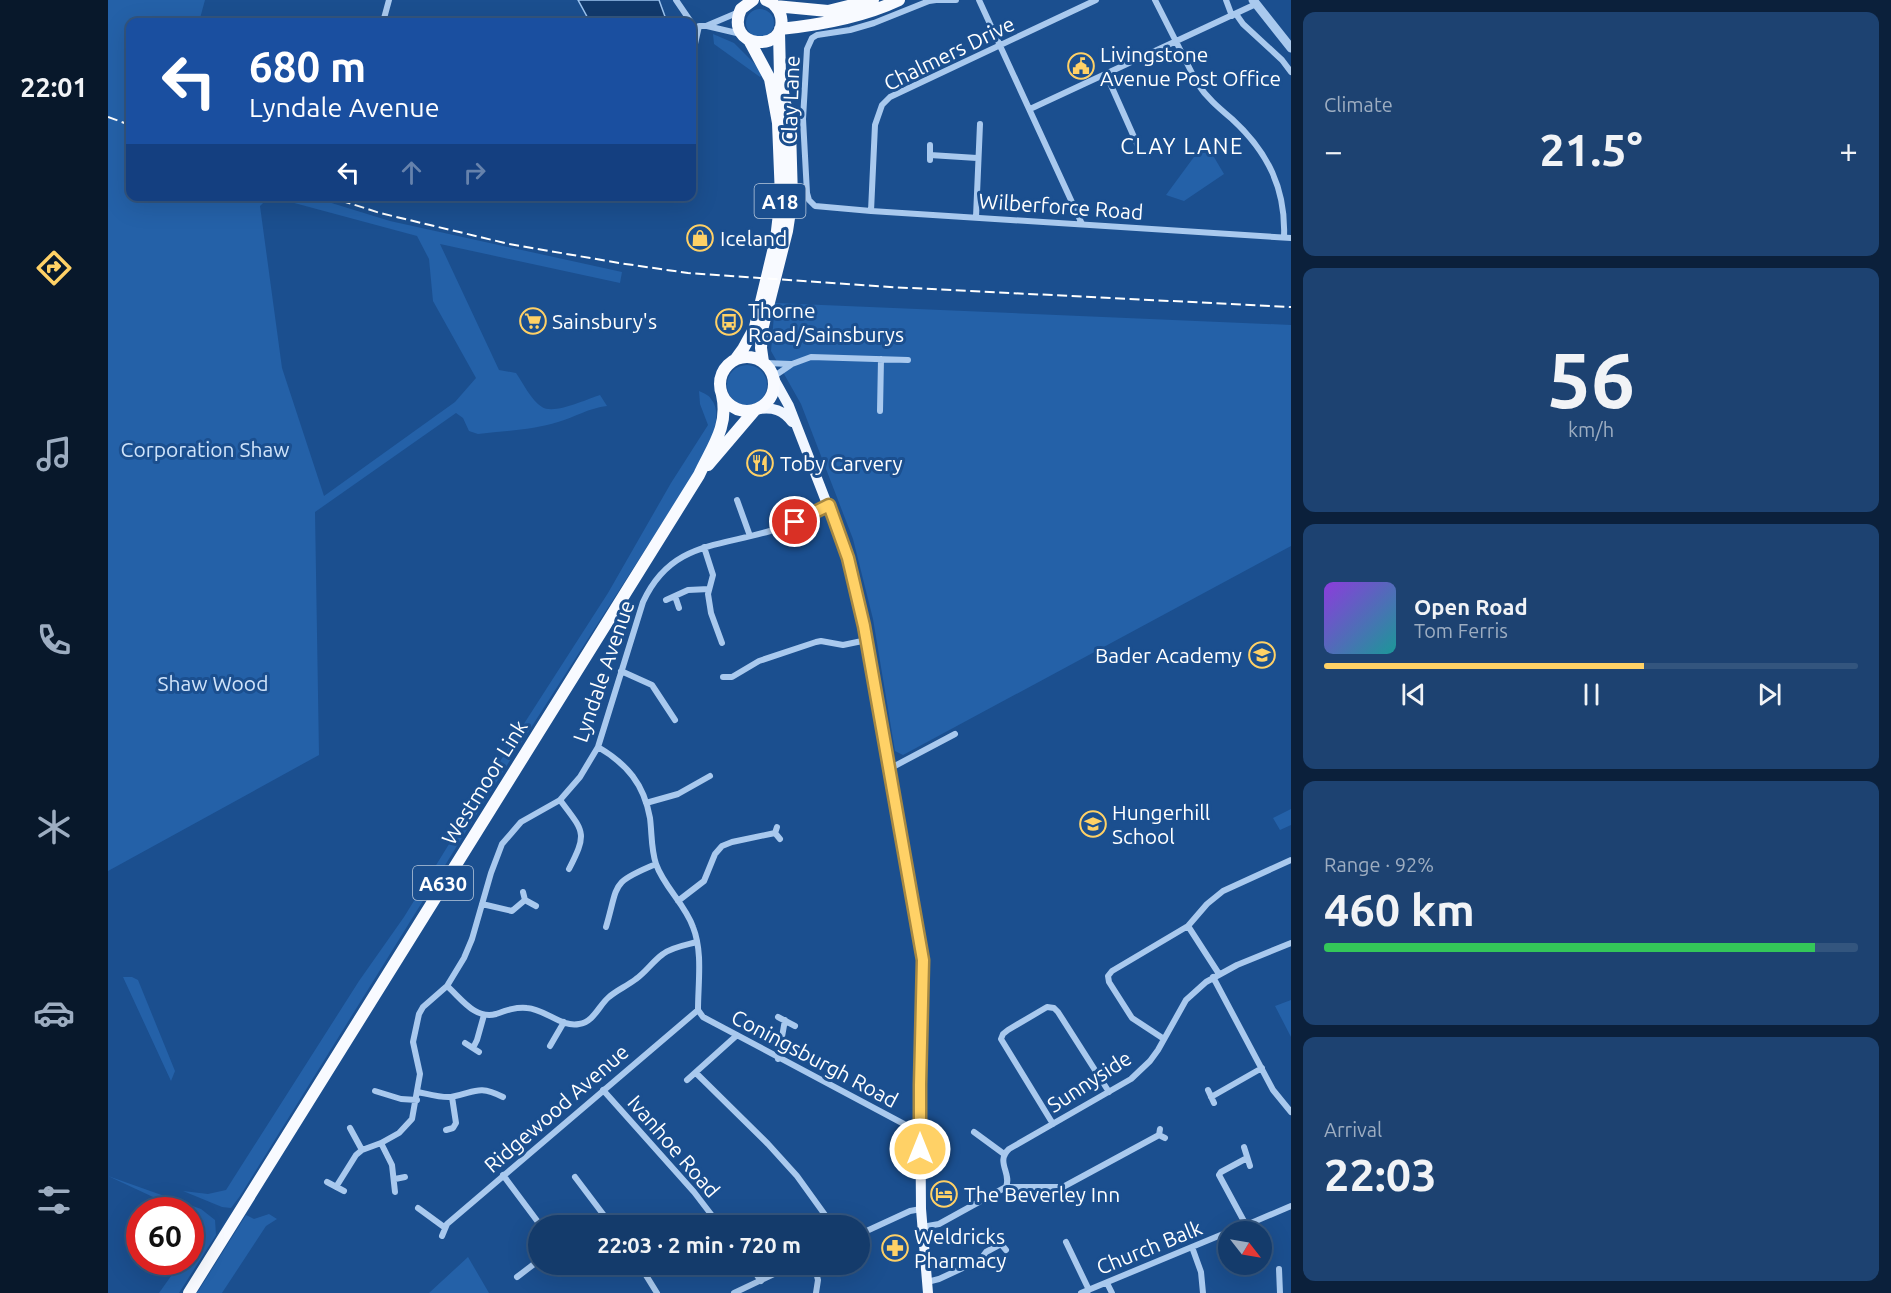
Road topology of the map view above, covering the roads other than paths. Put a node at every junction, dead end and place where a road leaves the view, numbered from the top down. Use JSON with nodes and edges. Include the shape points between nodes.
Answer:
{"nodes":[{"id":1,"x":389,"y":0,"type":"edge"},
{"id":2,"x":676,"y":0,"type":"edge"},
{"id":3,"x":753,"y":0,"type":"edge"},
{"id":4,"x":873,"y":0,"type":"edge"},
{"id":5,"x":899,"y":0,"type":"edge"},
{"id":6,"x":936,"y":0,"type":"edge"},
{"id":7,"x":956,"y":0,"type":"edge"},
{"id":8,"x":979,"y":0,"type":"edge"},
{"id":9,"x":1096,"y":0,"type":"edge"},
{"id":10,"x":1155,"y":0,"type":"edge"},
{"id":11,"x":1226,"y":0,"type":"edge"},
{"id":12,"x":771,"y":2,"type":"edge"},
{"id":13,"x":1255,"y":2,"type":"edge"},
{"id":14,"x":742,"y":6,"type":"edge"},
{"id":15,"x":1234,"y":15,"type":"junction"},
{"id":16,"x":384,"y":18,"type":"edge"},
{"id":17,"x":688,"y":18,"type":"edge"},
{"id":18,"x":696,"y":24,"type":"edge"},
{"id":19,"x":703,"y":26,"type":"junction"},
{"id":20,"x":779,"y":30,"type":"junction"},
{"id":21,"x":746,"y":38,"type":"junction"},
{"id":22,"x":1176,"y":41,"type":"junction"},
{"id":23,"x":1000,"y":45,"type":"junction"},
{"id":24,"x":696,"y":46,"type":"edge"},
{"id":25,"x":1291,"y":48,"type":"edge"},
{"id":26,"x":1291,"y":72,"type":"edge"},
{"id":27,"x":1106,"y":74,"type":"junction"},
{"id":28,"x":1030,"y":108,"type":"junction"},
{"id":29,"x":980,"y":124,"type":"dead end"},
{"id":30,"x":930,"y":145,"type":"dead end"},
{"id":31,"x":1138,"y":146,"type":"dead end"},
{"id":32,"x":977,"y":158,"type":"junction"},
{"id":33,"x":829,"y":208,"type":"joint"},
{"id":34,"x":871,"y":211,"type":"junction"},
{"id":35,"x":976,"y":217,"type":"junction"},
{"id":36,"x":1082,"y":224,"type":"junction"},
{"id":37,"x":1287,"y":238,"type":"edge"},
{"id":38,"x":881,"y":359,"type":"junction"},
{"id":39,"x":735,"y":360,"type":"junction"},
{"id":40,"x":908,"y":360,"type":"dead end"},
{"id":41,"x":764,"y":363,"type":"junction"},
{"id":42,"x":792,"y":364,"type":"junction"},
{"id":43,"x":774,"y":378,"type":"junction"},
{"id":44,"x":722,"y":395,"type":"junction"},
{"id":45,"x":757,"y":410,"type":"junction"},
{"id":46,"x":880,"y":411,"type":"dead end"},
{"id":47,"x":801,"y":435,"type":"junction"},
{"id":48,"x":699,"y":475,"type":"junction"},
{"id":49,"x":737,"y":500,"type":"dead end"},
{"id":50,"x":829,"y":505,"type":"junction"},
{"id":51,"x":750,"y":536,"type":"junction"},
{"id":52,"x":704,"y":547,"type":"junction"},
{"id":53,"x":709,"y":589,"type":"junction"},
{"id":54,"x":675,"y":596,"type":"junction"},
{"id":55,"x":666,"y":600,"type":"dead end"},
{"id":56,"x":679,"y":608,"type":"dead end"},
{"id":57,"x":867,"y":640,"type":"junction"},
{"id":58,"x":722,"y":643,"type":"dead end"},
{"id":59,"x":621,"y":671,"type":"junction"},
{"id":60,"x":723,"y":677,"type":"dead end"},
{"id":61,"x":675,"y":720,"type":"dead end"},
{"id":62,"x":955,"y":734,"type":"dead end"},
{"id":63,"x":598,"y":747,"type":"junction"},
{"id":64,"x":889,"y":769,"type":"junction"},
{"id":65,"x":710,"y":776,"type":"dead end"},
{"id":66,"x":560,"y":800,"type":"junction"},
{"id":67,"x":646,"y":803,"type":"junction"},
{"id":68,"x":780,"y":839,"type":"dead end"},
{"id":69,"x":1291,"y":860,"type":"edge"},
{"id":70,"x":656,"y":864,"type":"junction"},
{"id":71,"x":568,"y":869,"type":"dead end"},
{"id":72,"x":523,"y":892,"type":"dead end"},
{"id":73,"x":525,"y":900,"type":"junction"},
{"id":74,"x":678,"y":901,"type":"junction"},
{"id":75,"x":482,"y":904,"type":"junction"},
{"id":76,"x":536,"y":906,"type":"dead end"},
{"id":77,"x":1188,"y":926,"type":"junction"},
{"id":78,"x":606,"y":927,"type":"dead end"},
{"id":79,"x":698,"y":942,"type":"junction"},
{"id":80,"x":1291,"y":943,"type":"edge"},
{"id":81,"x":1216,"y":976,"type":"junction"},
{"id":82,"x":447,"y":986,"type":"junction"},
{"id":83,"x":698,"y":1010,"type":"junction"},
{"id":84,"x":484,"y":1015,"type":"junction"},
{"id":85,"x":564,"y":1022,"type":"junction"},
{"id":86,"x":795,"y":1026,"type":"dead end"},
{"id":87,"x":736,"y":1036,"type":"junction"},
{"id":88,"x":1164,"y":1039,"type":"junction"},
{"id":89,"x":465,"y":1043,"type":"dead end"},
{"id":90,"x":550,"y":1046,"type":"dead end"},
{"id":91,"x":778,"y":1059,"type":"junction"},
{"id":92,"x":1262,"y":1068,"type":"junction"},
{"id":93,"x":696,"y":1073,"type":"junction"},
{"id":94,"x":687,"y":1080,"type":"dead end"},
{"id":95,"x":603,"y":1090,"type":"junction"},
{"id":96,"x":375,"y":1091,"type":"dead end"},
{"id":97,"x":418,"y":1092,"type":"junction"},
{"id":98,"x":1109,"y":1092,"type":"junction"},
{"id":99,"x":1211,"y":1096,"type":"dead end"},
{"id":100,"x":452,"y":1097,"type":"junction"},
{"id":101,"x":502,"y":1097,"type":"dead end"},
{"id":102,"x":417,"y":1100,"type":"junction"},
{"id":103,"x":1291,"y":1112,"type":"edge"},
{"id":104,"x":1053,"y":1124,"type":"junction"},
{"id":105,"x":350,"y":1128,"type":"dead end"},
{"id":106,"x":446,"y":1130,"type":"dead end"},
{"id":107,"x":920,"y":1130,"type":"junction"},
{"id":108,"x":974,"y":1132,"type":"dead end"},
{"id":109,"x":1161,"y":1134,"type":"dead end"},
{"id":110,"x":381,"y":1143,"type":"junction"},
{"id":111,"x":1244,"y":1148,"type":"dead end"},
{"id":112,"x":362,"y":1150,"type":"junction"},
{"id":113,"x":1004,"y":1154,"type":"junction"},
{"id":114,"x":1247,"y":1158,"type":"junction"},
{"id":115,"x":1250,"y":1166,"type":"dead end"},
{"id":116,"x":503,"y":1175,"type":"junction"},
{"id":117,"x":405,"y":1177,"type":"dead end"},
{"id":118,"x":575,"y":1177,"type":"dead end"},
{"id":119,"x":395,"y":1179,"type":"junction"},
{"id":120,"x":327,"y":1182,"type":"dead end"},
{"id":121,"x":336,"y":1187,"type":"junction"},
{"id":122,"x":1006,"y":1187,"type":"junction"},
{"id":123,"x":344,"y":1191,"type":"dead end"},
{"id":124,"x":395,"y":1192,"type":"dead end"},
{"id":125,"x":1291,"y":1206,"type":"edge"},
{"id":126,"x":418,"y":1208,"type":"dead end"},
{"id":127,"x":921,"y":1209,"type":"junction"},
{"id":128,"x":533,"y":1215,"type":"edge"},
{"id":129,"x":604,"y":1215,"type":"edge"},
{"id":130,"x":712,"y":1215,"type":"edge"},
{"id":131,"x":825,"y":1215,"type":"edge"},
{"id":132,"x":1244,"y":1221,"type":"edge"},
{"id":133,"x":1255,"y":1221,"type":"edge"},
{"id":134,"x":444,"y":1227,"type":"junction"},
{"id":135,"x":921,"y":1227,"type":"junction"},
{"id":136,"x":870,"y":1229,"type":"edge"},
{"id":137,"x":1002,"y":1234,"type":"dead end"},
{"id":138,"x":442,"y":1236,"type":"dead end"},
{"id":139,"x":1218,"y":1236,"type":"edge"},
{"id":140,"x":1066,"y":1242,"type":"dead end"},
{"id":141,"x":1192,"y":1247,"type":"junction"},
{"id":142,"x":528,"y":1269,"type":"edge"},
{"id":143,"x":1279,"y":1269,"type":"dead end"},
{"id":144,"x":646,"y":1275,"type":"edge"},
{"id":145,"x":757,"y":1275,"type":"edge"},
{"id":146,"x":773,"y":1275,"type":"edge"},
{"id":147,"x":817,"y":1275,"type":"edge"},
{"id":148,"x":517,"y":1277,"type":"dead end"},
{"id":149,"x":761,"y":1281,"type":"junction"},
{"id":150,"x":1107,"y":1283,"type":"junction"},
{"id":151,"x":928,"y":1288,"type":"edge"},
{"id":152,"x":1089,"y":1290,"type":"junction"},
{"id":153,"x":189,"y":1293,"type":"edge"},
{"id":154,"x":657,"y":1293,"type":"edge"},
{"id":155,"x":734,"y":1293,"type":"edge"},
{"id":156,"x":816,"y":1293,"type":"edge"},
{"id":157,"x":1081,"y":1293,"type":"edge"},
{"id":158,"x":1112,"y":1293,"type":"edge"},
{"id":159,"x":1203,"y":1293,"type":"edge"},
{"id":160,"x":1280,"y":1293,"type":"edge"}],
"edges":[{"from":1,"to":16,"type":"street"},
{"from":2,"to":17,"type":"street"},
{"from":3,"to":14,"type":"highway"},
{"from":4,"to":12,"type":"highway","via":[[828,11]]},
{"from":5,"to":20,"type":"highway"},
{"from":6,"to":7,"type":"street","name":"Clay Lane"},
{"from":6,"to":33,"type":"street","name":"Clay Lane","via":[[858,28],[817,35],[809,43],[803,120],[807,193],[815,206]]},
{"from":8,"to":23,"type":"street"},
{"from":9,"to":23,"type":"street","name":"Chalmers Drive"},
{"from":10,"to":22,"type":"street"},
{"from":11,"to":15,"type":"street"},
{"from":12,"to":20,"type":"highway","via":[[781,17]]},
{"from":13,"to":15,"type":"street"},
{"from":13,"to":25,"type":"street"},
{"from":14,"to":19,"type":"street"},
{"from":14,"to":21,"type":"highway","via":[[738,24]]},
{"from":15,"to":22,"type":"street"},
{"from":15,"to":26,"type":"street"},
{"from":18,"to":19,"type":"street"},
{"from":19,"to":21,"type":"street"},
{"from":19,"to":24,"type":"street"},
{"from":20,"to":21,"type":"highway","via":[[765,42]]},
{"from":20,"to":41,"type":"highway","number":"A18","via":[[780,76],[790,129],[792,196],[762,330]]},
{"from":21,"to":39,"type":"highway","number":"A18","via":[[770,79],[778,123],[781,196],[776,239],[755,327]]},
{"from":22,"to":27,"type":"street"},
{"from":22,"to":37,"type":"street","via":[[1205,95],[1242,129],[1266,160],[1281,192]]},
{"from":23,"to":28,"type":"street"},
{"from":23,"to":34,"type":"street","name":"Chalmers Drive","via":[[896,93],[882,105],[875,125]]},
{"from":27,"to":28,"type":"street"},
{"from":27,"to":31,"type":"street"},
{"from":28,"to":36,"type":"street"},
{"from":29,"to":32,"type":"street"},
{"from":30,"to":32,"type":"street","via":[[930,157]]},
{"from":32,"to":35,"type":"street"},
{"from":33,"to":34,"type":"street","name":"Wilberforce Road"},
{"from":34,"to":35,"type":"street","name":"Wilberforce Road"},
{"from":35,"to":36,"type":"street","name":"Wilberforce Road"},
{"from":36,"to":37,"type":"street","name":"Wilberforce Road"},
{"from":38,"to":40,"type":"street"},
{"from":38,"to":42,"type":"street","via":[[811,357]]},
{"from":38,"to":46,"type":"street"},
{"from":39,"to":41,"type":"highway","via":[[749,357]]},
{"from":39,"to":44,"type":"highway","number":"A18","via":[[721,377]]},
{"from":41,"to":42,"type":"street"},
{"from":41,"to":43,"type":"highway","number":"A18"},
{"from":42,"to":43,"type":"street"},
{"from":43,"to":45,"type":"highway","via":[[769,400]]},
{"from":43,"to":47,"type":"main road","number":"A18"},
{"from":44,"to":45,"type":"highway","number":"A18","via":[[736,409]]},
{"from":44,"to":48,"type":"highway","name":"Westmoor Link","number":"A630","via":[[725,416]]},
{"from":45,"to":47,"type":"main road","number":"A18","via":[[782,411]]},
{"from":45,"to":48,"type":"highway","name":"Westmoor Link","number":"A630"},
{"from":47,"to":50,"type":"main road","number":"A18"},
{"from":48,"to":153,"type":"highway","name":"Westmoor Link","number":"A630"},
{"from":49,"to":51,"type":"street"},
{"from":50,"to":51,"type":"street","name":"Lyndale Avenue","via":[[783,527]]},
{"from":50,"to":57,"type":"main road","number":"A18","via":[[848,558]]},
{"from":51,"to":52,"type":"street","name":"Lyndale Avenue"},
{"from":52,"to":53,"type":"street","via":[[712,570]]},
{"from":52,"to":59,"type":"street","name":"Lyndale Avenue","via":[[676,561],[654,583],[643,602]]},
{"from":53,"to":54,"type":"street","via":[[696,588]]},
{"from":53,"to":58,"type":"street","via":[[711,613]]},
{"from":54,"to":55,"type":"street"},
{"from":54,"to":56,"type":"street"},
{"from":57,"to":60,"type":"street","via":[[843,645],[816,642],[759,661],[732,677]]},
{"from":57,"to":64,"type":"main road","number":"A18"},
{"from":59,"to":61,"type":"street","via":[[652,685]]},
{"from":59,"to":63,"type":"street","name":"Lyndale Avenue"},
{"from":62,"to":64,"type":"street"},
{"from":63,"to":66,"type":"street","name":"Lyndale Avenue"},
{"from":63,"to":67,"type":"street","via":[[626,766]]},
{"from":64,"to":107,"type":"main road","number":"A18","via":[[923,960]]},
{"from":65,"to":67,"type":"street","via":[[678,794]]},
{"from":66,"to":71,"type":"street","via":[[582,834]]},
{"from":66,"to":75,"type":"street","name":"Lyndale Avenue","via":[[521,822],[509,834],[497,854]]},
{"from":67,"to":70,"type":"street"},
{"from":68,"to":74,"type":"street","via":[[776,830],[722,846],[704,881]]},
{"from":69,"to":77,"type":"street","via":[[1223,891]]},
{"from":70,"to":74,"type":"street"},
{"from":70,"to":78,"type":"street","via":[[631,874],[621,883],[613,895]]},
{"from":72,"to":73,"type":"street"},
{"from":73,"to":75,"type":"street","via":[[512,911]]},
{"from":73,"to":76,"type":"street"},
{"from":74,"to":79,"type":"street"},
{"from":75,"to":82,"type":"street","name":"Lyndale Avenue","via":[[464,958]]},
{"from":77,"to":81,"type":"street"},
{"from":77,"to":88,"type":"street","via":[[1108,976],[1132,1018]]},
{"from":79,"to":83,"type":"street"},
{"from":79,"to":85,"type":"street","via":[[662,954],[638,978],[608,997],[584,1022]]},
{"from":80,"to":81,"type":"street","name":"Sunnyside"},
{"from":81,"to":88,"type":"street","name":"Sunnyside","via":[[1192,992]]},
{"from":81,"to":92,"type":"street"},
{"from":82,"to":84,"type":"street","via":[[475,1012]]},
{"from":82,"to":97,"type":"street","name":"Lyndale Avenue","via":[[419,1014],[413,1042],[420,1074]]},
{"from":83,"to":87,"type":"street","name":"Coningsburgh Road"},
{"from":83,"to":95,"type":"street","name":"Ridgewood Avenue"},
{"from":84,"to":85,"type":"street","via":[[530,1008]]},
{"from":84,"to":89,"type":"street","via":[[476,1050]]},
{"from":85,"to":90,"type":"street"},
{"from":86,"to":91,"type":"street","via":[[782,1019]]},
{"from":87,"to":91,"type":"street","name":"Coningsburgh Road"},
{"from":87,"to":93,"type":"street"},
{"from":88,"to":98,"type":"street","name":"Sunnyside","via":[[1143,1068]]},
{"from":91,"to":107,"type":"street","name":"Coningsburgh Road"},
{"from":92,"to":99,"type":"street"},
{"from":92,"to":103,"type":"street"},
{"from":93,"to":94,"type":"street"},
{"from":93,"to":131,"type":"street","via":[[768,1144]]},
{"from":95,"to":116,"type":"street","name":"Ridgewood Avenue"},
{"from":95,"to":130,"type":"street","name":"Ivanhoe Road"},
{"from":96,"to":102,"type":"street"},
{"from":97,"to":100,"type":"street"},
{"from":97,"to":102,"type":"street","name":"Lyndale Avenue"},
{"from":98,"to":104,"type":"street","name":"Sunnyside"},
{"from":98,"to":104,"type":"street","via":[[1058,1012],[1047,1007],[1008,1030],[1001,1039]]},
{"from":100,"to":101,"type":"street","via":[[478,1089]]},
{"from":100,"to":106,"type":"street","via":[[456,1123]]},
{"from":102,"to":110,"type":"street","name":"Lyndale Avenue","via":[[408,1125]]},
{"from":104,"to":113,"type":"street","name":"Sunnyside"},
{"from":105,"to":112,"type":"street"},
{"from":107,"to":127,"type":"main road","number":"A18"},
{"from":108,"to":113,"type":"street"},
{"from":109,"to":122,"type":"street","via":[[1063,1187]]},
{"from":110,"to":112,"type":"street","name":"Lyndale Avenue"},
{"from":110,"to":119,"type":"street"},
{"from":111,"to":114,"type":"street"},
{"from":112,"to":121,"type":"street"},
{"from":113,"to":122,"type":"street"},
{"from":114,"to":115,"type":"street"},
{"from":114,"to":132,"type":"street","via":[[1219,1175]]},
{"from":116,"to":128,"type":"street"},
{"from":116,"to":134,"type":"street","name":"Ridgewood Avenue"},
{"from":117,"to":119,"type":"street"},
{"from":118,"to":129,"type":"street"},
{"from":119,"to":124,"type":"street"},
{"from":120,"to":121,"type":"street"},
{"from":121,"to":123,"type":"street"},
{"from":122,"to":135,"type":"street","via":[[939,1224]]},
{"from":125,"to":133,"type":"street","name":"Church Balk"},
{"from":126,"to":134,"type":"street"},
{"from":127,"to":135,"type":"main road","number":"A18"},
{"from":127,"to":136,"type":"street"},
{"from":134,"to":138,"type":"street"},
{"from":135,"to":151,"type":"main road","number":"A18"},
{"from":137,"to":151,"type":"street","via":[[1003,1247],[986,1252],[980,1260]]},
{"from":139,"to":141,"type":"street","name":"Church Balk"},
{"from":140,"to":152,"type":"street"},
{"from":141,"to":150,"type":"street","name":"Church Balk"},
{"from":141,"to":159,"type":"street"},
{"from":142,"to":148,"type":"street"},
{"from":143,"to":160,"type":"street"},
{"from":144,"to":154,"type":"street"},
{"from":145,"to":149,"type":"street"},
{"from":146,"to":149,"type":"street"},
{"from":147,"to":156,"type":"street"},
{"from":149,"to":155,"type":"street"},
{"from":150,"to":152,"type":"street","name":"Church Balk"},
{"from":150,"to":158,"type":"street"},
{"from":152,"to":157,"type":"street","name":"Church Balk"}]}
